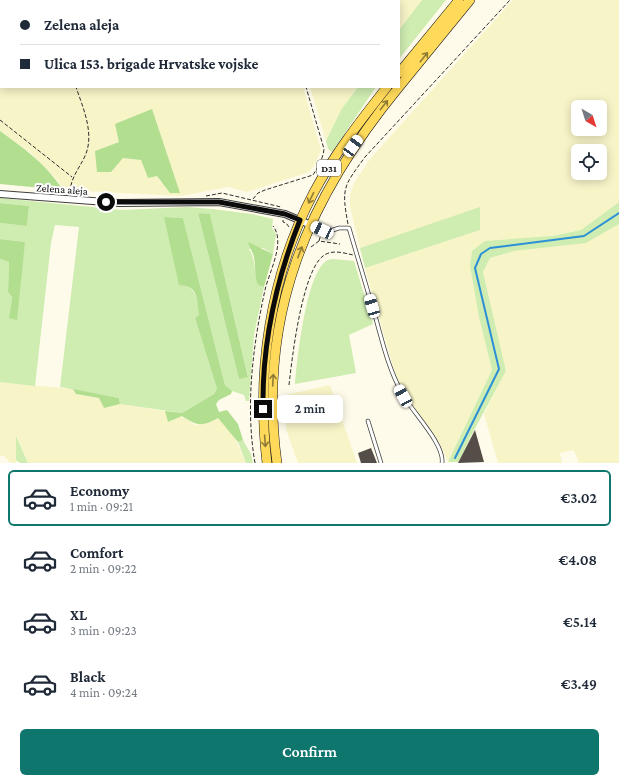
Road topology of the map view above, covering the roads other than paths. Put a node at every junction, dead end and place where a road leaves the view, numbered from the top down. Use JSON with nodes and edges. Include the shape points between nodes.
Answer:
{"nodes":[{"id":1,"x":459,"y":0,"type":"edge"},
{"id":2,"x":470,"y":0,"type":"edge"},
{"id":3,"x":400,"y":72,"type":"edge"},
{"id":4,"x":400,"y":86,"type":"edge"},
{"id":5,"x":386,"y":88,"type":"edge"},
{"id":6,"x":398,"y":88,"type":"edge"},
{"id":7,"x":0,"y":194,"type":"edge"},
{"id":8,"x":300,"y":220,"type":"junction"},
{"id":9,"x":311,"y":224,"type":"junction"},
{"id":10,"x":368,"y":421,"type":"dead end"},
{"id":11,"x":267,"y":463,"type":"edge"},
{"id":12,"x":277,"y":463,"type":"edge"},
{"id":13,"x":381,"y":463,"type":"edge"},
{"id":14,"x":442,"y":463,"type":"edge"}],
"edges":[{"from":1,"to":3,"type":"main road"},
{"from":4,"to":2,"type":"main road","number":"D31","one_way":true},
{"from":5,"to":8,"type":"main road","number":"D31","one_way":true,"via":[[338,153]]},
{"from":9,"to":6,"type":"main road","number":"D31","one_way":true,"via":[[342,163]]},
{"from":7,"to":8,"type":"street","name":"Zelena aleja","via":[[133,203],[219,202],[285,214]]},
{"from":8,"to":9,"type":"street","name":"Zelena aleja"},
{"from":8,"to":11,"type":"main road","number":"D31","one_way":true,"via":[[280,278],[267,347],[263,400]]},
{"from":12,"to":9,"type":"main road","number":"D31","one_way":true,"via":[[272,407],[276,348],[290,279]]},
{"from":9,"to":14,"type":"lane","via":[[327,232],[349,228],[395,381],[438,445],[443,457]]},
{"from":10,"to":13,"type":"lane"}]}
